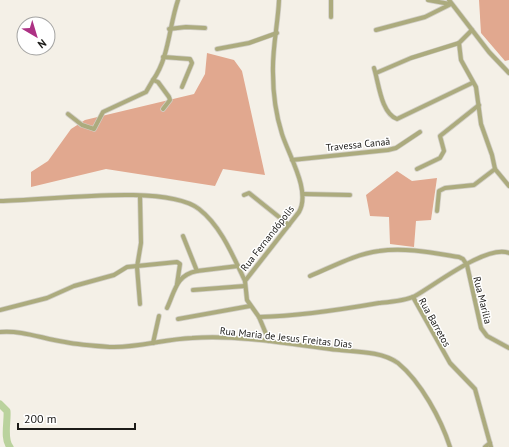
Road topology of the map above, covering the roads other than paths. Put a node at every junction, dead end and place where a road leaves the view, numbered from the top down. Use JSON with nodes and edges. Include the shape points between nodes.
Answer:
{"nodes":[{"id":1,"x":178,"y":0,"type":"edge"},
{"id":2,"x":279,"y":0,"type":"edge"},
{"id":3,"x":331,"y":0,"type":"edge"},
{"id":4,"x":428,"y":0,"type":"edge"},
{"id":5,"x":450,"y":2,"type":"edge"},
{"id":6,"x":331,"y":17,"type":"dead end"},
{"id":7,"x":205,"y":28,"type":"dead end"},
{"id":8,"x":169,"y":29,"type":"junction"},
{"id":9,"x":376,"y":30,"type":"dead end"},
{"id":10,"x":472,"y":30,"type":"junction"},
{"id":11,"x":276,"y":33,"type":"junction"},
{"id":12,"x":459,"y":43,"type":"junction"},
{"id":13,"x":217,"y":49,"type":"dead end"},
{"id":14,"x":163,"y":57,"type":"junction"},
{"id":15,"x":509,"y":73,"type":"edge"},
{"id":16,"x":153,"y":80,"type":"junction"},
{"id":17,"x":472,"y":83,"type":"junction"},
{"id":18,"x":182,"y":87,"type":"dead end"},
{"id":19,"x":479,"y":105,"type":"junction"},
{"id":20,"x":163,"y":109,"type":"dead end"},
{"id":21,"x":68,"y":114,"type":"dead end"},
{"id":22,"x":420,"y":132,"type":"dead end"},
{"id":23,"x":444,"y":154,"type":"junction"},
{"id":24,"x":292,"y":160,"type":"junction"},
{"id":25,"x":440,"y":162,"type":"dead end"},
{"id":26,"x":417,"y":169,"type":"dead end"},
{"id":27,"x":495,"y":169,"type":"junction"},
{"id":28,"x":509,"y":186,"type":"edge"},
{"id":29,"x":303,"y":194,"type":"junction"},
{"id":30,"x":244,"y":195,"type":"dead end"},
{"id":31,"x":350,"y":195,"type":"dead end"},
{"id":32,"x":140,"y":196,"type":"junction"},
{"id":33,"x":0,"y":201,"type":"edge"},
{"id":34,"x":437,"y":211,"type":"dead end"},
{"id":35,"x":289,"y":225,"type":"junction"},
{"id":36,"x":183,"y":236,"type":"dead end"},
{"id":37,"x":509,"y":253,"type":"edge"},
{"id":38,"x":466,"y":265,"type":"junction"},
{"id":39,"x":238,"y":266,"type":"junction"},
{"id":40,"x":137,"y":267,"type":"junction"},
{"id":41,"x":197,"y":271,"type":"junction"},
{"id":42,"x":310,"y":276,"type":"dead end"},
{"id":43,"x":245,"y":281,"type":"junction"},
{"id":44,"x":177,"y":284,"type":"junction"},
{"id":45,"x":245,"y":286,"type":"junction"},
{"id":46,"x":193,"y":290,"type":"dead end"},
{"id":47,"x":413,"y":297,"type":"junction"},
{"id":48,"x":140,"y":304,"type":"dead end"},
{"id":49,"x":250,"y":306,"type":"junction"},
{"id":50,"x":167,"y":308,"type":"dead end"},
{"id":51,"x":0,"y":310,"type":"edge"},
{"id":52,"x":159,"y":316,"type":"dead end"},
{"id":53,"x":259,"y":317,"type":"junction"},
{"id":54,"x":178,"y":319,"type":"dead end"},
{"id":55,"x":0,"y":332,"type":"edge"},
{"id":56,"x":269,"y":341,"type":"junction"},
{"id":57,"x":153,"y":343,"type":"junction"},
{"id":58,"x":509,"y":348,"type":"edge"},
{"id":59,"x":490,"y":445,"type":"edge"},
{"id":60,"x":450,"y":447,"type":"edge"},
{"id":61,"x":485,"y":447,"type":"edge"}],
"edges":[{"from":1,"to":8,"type":"street"},
{"from":2,"to":11,"type":"street"},
{"from":3,"to":6,"type":"street"},
{"from":4,"to":5,"type":"street"},
{"from":5,"to":9,"type":"street","via":[[425,17]]},
{"from":5,"to":10,"type":"street"},
{"from":7,"to":8,"type":"street"},
{"from":8,"to":14,"type":"street"},
{"from":10,"to":12,"type":"street"},
{"from":10,"to":15,"type":"street"},
{"from":11,"to":13,"type":"street","via":[[248,43]]},
{"from":11,"to":24,"type":"street","via":[[272,72],[276,109]]},
{"from":12,"to":17,"type":"street","via":[[460,60]]},
{"from":12,"to":17,"type":"street","via":[[375,71],[384,105],[388,114],[397,119]]},
{"from":14,"to":16,"type":"street"},
{"from":14,"to":18,"type":"street","via":[[190,59],[192,63]]},
{"from":16,"to":20,"type":"street","via":[[158,82],[169,97],[170,100]]},
{"from":16,"to":21,"type":"street","via":[[146,92],[104,112],[94,128],[82,125]]},
{"from":17,"to":19,"type":"street","via":[[476,87]]},
{"from":19,"to":23,"type":"street","via":[[440,136]]},
{"from":19,"to":27,"type":"street","via":[[481,124]]},
{"from":22,"to":24,"type":"street","name":"Travessa Canaã","via":[[396,148],[388,150]]},
{"from":23,"to":25,"type":"street"},
{"from":23,"to":26,"type":"street","via":[[434,162]]},
{"from":24,"to":29,"type":"street"},
{"from":27,"to":28,"type":"street"},
{"from":27,"to":34,"type":"street","via":[[481,181],[469,186],[442,189],[437,196]]},
{"from":29,"to":31,"type":"street"},
{"from":29,"to":35,"type":"street","name":"Rua Fernandópolis","via":[[302,206]]},
{"from":30,"to":35,"type":"street","via":[[248,193]]},
{"from":32,"to":33,"type":"street","via":[[97,195]]},
{"from":32,"to":39,"type":"street","via":[[185,200],[200,210],[214,225]]},
{"from":32,"to":40,"type":"street","via":[[141,243]]},
{"from":35,"to":43,"type":"street","name":"Rua Fernandópolis"},
{"from":36,"to":41,"type":"street"},
{"from":37,"to":38,"type":"street","via":[[492,252]]},
{"from":38,"to":42,"type":"street","via":[[459,257],[415,251],[380,250],[349,259]]},
{"from":38,"to":47,"type":"street"},
{"from":38,"to":58,"type":"street","name":"Rua Marília","via":[[481,328],[487,336]]},
{"from":39,"to":41,"type":"street"},
{"from":39,"to":43,"type":"street"},
{"from":40,"to":44,"type":"street","via":[[159,262],[177,262],[180,264]]},
{"from":40,"to":48,"type":"street"},
{"from":40,"to":51,"type":"street","via":[[127,267],[114,275],[74,286],[47,298]]},
{"from":41,"to":44,"type":"street","via":[[187,273]]},
{"from":43,"to":45,"type":"street","name":"Rua Fernandópolis"},
{"from":44,"to":50,"type":"street"},
{"from":45,"to":46,"type":"street"},
{"from":45,"to":49,"type":"street","name":"Rua Fernandópolis"},
{"from":47,"to":53,"type":"street","name":"Rua Barretos","via":[[306,315]]},
{"from":47,"to":59,"type":"street","name":"Rua Barretos","via":[[450,363],[475,389]]},
{"from":49,"to":53,"type":"street","name":"Rua Fernandópolis"},
{"from":49,"to":54,"type":"street"},
{"from":52,"to":57,"type":"street"},
{"from":53,"to":56,"type":"street","name":"Rua Fernandópolis"},
{"from":55,"to":57,"type":"street","name":"Rua Maria de Jesus Freitas Dias","via":[[18,332],[64,342],[111,347]]},
{"from":56,"to":57,"type":"street","name":"Rua Maria de Jesus Freitas Dias","via":[[207,337]]},
{"from":56,"to":60,"type":"street","name":"Rua Maria de Jesus Freitas Dias","via":[[389,358],[405,370],[422,393],[442,423]]},
{"from":59,"to":61,"type":"street"}]}
